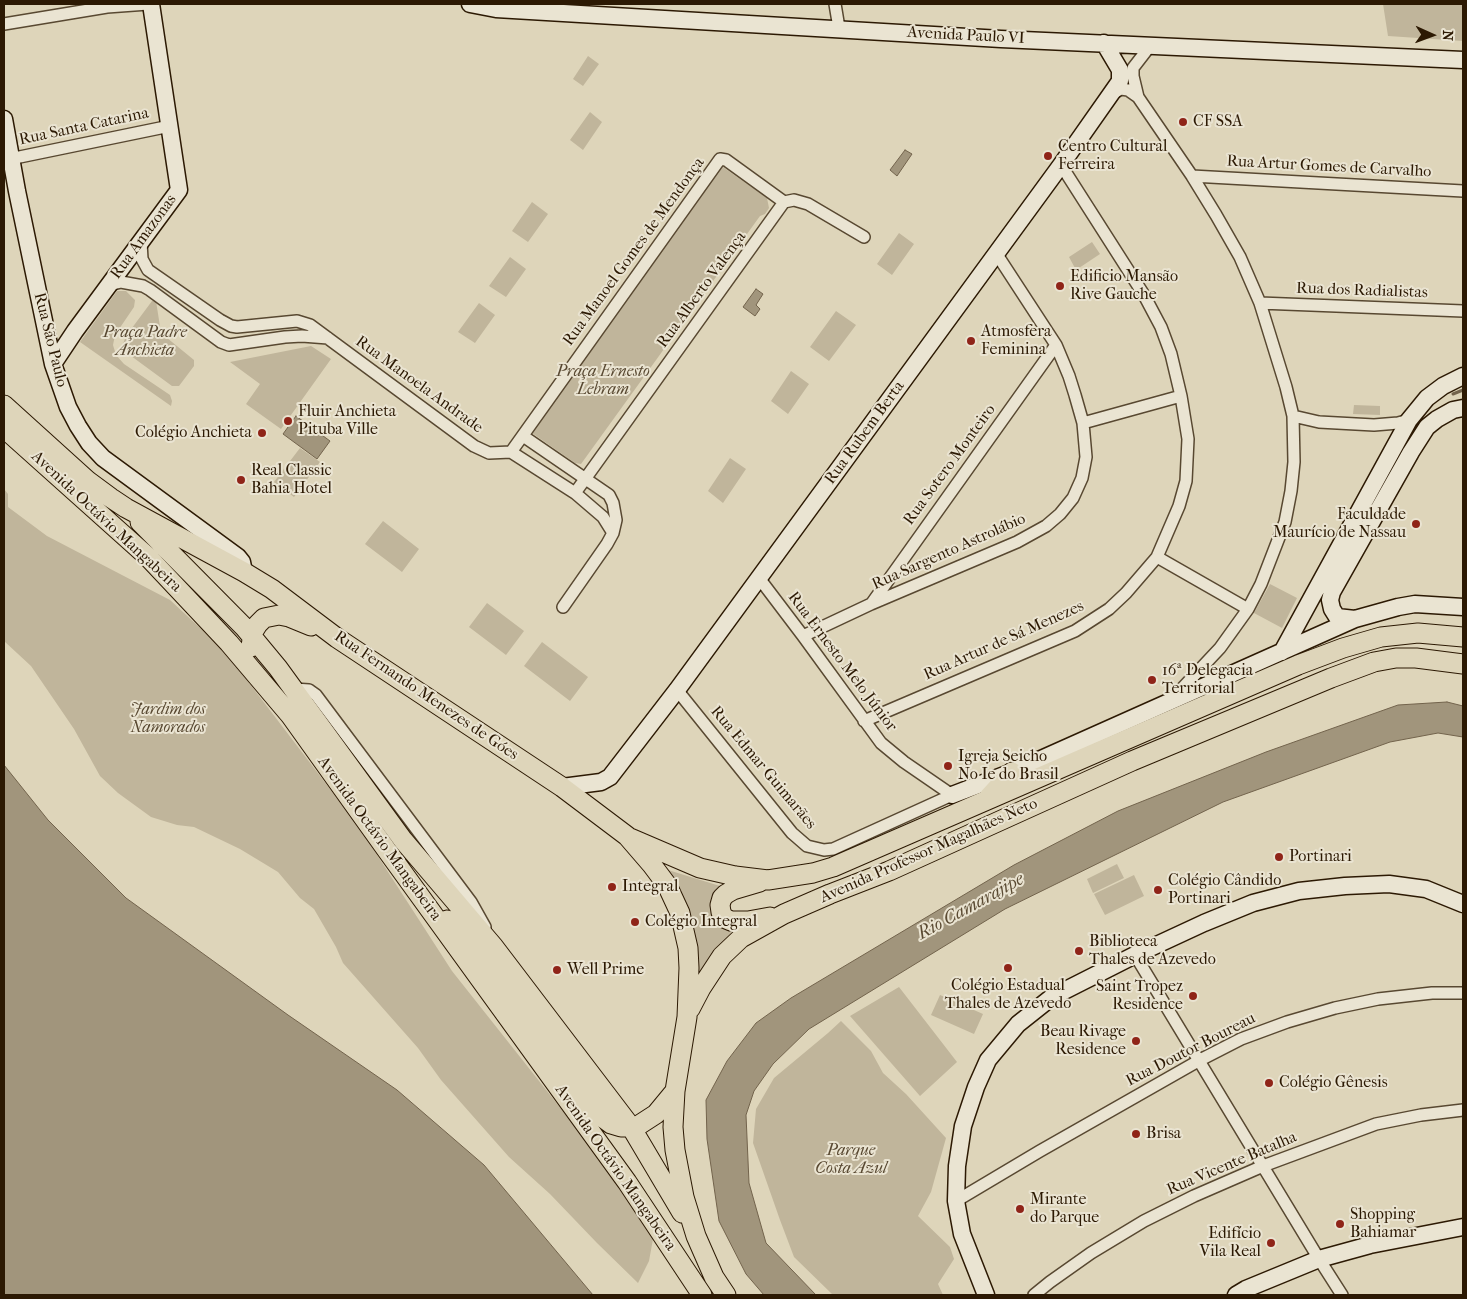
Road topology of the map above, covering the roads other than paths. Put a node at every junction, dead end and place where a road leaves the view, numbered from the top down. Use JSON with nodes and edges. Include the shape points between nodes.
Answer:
{"nodes":[{"id":1,"x":149,"y":4,"type":"edge"},
{"id":2,"x":470,"y":4,"type":"edge"},
{"id":3,"x":834,"y":4,"type":"edge"},
{"id":4,"x":106,"y":6,"type":"edge"},
{"id":5,"x":488,"y":6,"type":"edge"},
{"id":6,"x":4,"y":24,"type":"edge"},
{"id":7,"x":839,"y":28,"type":"junction"},
{"id":8,"x":1104,"y":43,"type":"junction"},
{"id":9,"x":1150,"y":46,"type":"junction"},
{"id":10,"x":1463,"y":60,"type":"edge"},
{"id":11,"x":1110,"y":95,"type":"junction"},
{"id":12,"x":1138,"y":97,"type":"junction"},
{"id":13,"x":4,"y":119,"type":"edge"},
{"id":14,"x":170,"y":126,"type":"junction"},
{"id":15,"x":7,"y":160,"type":"edge"},
{"id":16,"x":1061,"y":165,"type":"junction"},
{"id":17,"x":1192,"y":176,"type":"junction"},
{"id":18,"x":1463,"y":191,"type":"edge"},
{"id":19,"x":784,"y":202,"type":"junction"},
{"id":20,"x":864,"y":237,"type":"dead end"},
{"id":21,"x":141,"y":242,"type":"junction"},
{"id":22,"x":996,"y":253,"type":"junction"},
{"id":23,"x":110,"y":285,"type":"junction"},
{"id":24,"x":1260,"y":303,"type":"junction"},
{"id":25,"x":1463,"y":311,"type":"edge"},
{"id":26,"x":237,"y":326,"type":"junction"},
{"id":27,"x":328,"y":338,"type":"junction"},
{"id":28,"x":235,"y":345,"type":"junction"},
{"id":29,"x":1056,"y":345,"type":"junction"},
{"id":30,"x":53,"y":364,"type":"junction"},
{"id":31,"x":1463,"y":376,"type":"edge"},
{"id":32,"x":1181,"y":396,"type":"junction"},
{"id":33,"x":4,"y":405,"type":"edge"},
{"id":34,"x":1463,"y":408,"type":"edge"},
{"id":35,"x":1293,"y":416,"type":"junction"},
{"id":36,"x":1409,"y":420,"type":"junction"},
{"id":37,"x":1083,"y":423,"type":"junction"},
{"id":38,"x":4,"y":428,"type":"edge"},
{"id":39,"x":523,"y":436,"type":"junction"},
{"id":40,"x":55,"y":452,"type":"joint"},
{"id":41,"x":511,"y":452,"type":"junction"},
{"id":42,"x":585,"y":478,"type":"junction"},
{"id":43,"x":575,"y":493,"type":"junction"},
{"id":44,"x":126,"y":508,"type":"junction"},
{"id":45,"x":613,"y":533,"type":"junction"},
{"id":46,"x":1157,"y":557,"type":"junction"},
{"id":47,"x":244,"y":572,"type":"junction"},
{"id":48,"x":759,"y":578,"type":"junction"},
{"id":49,"x":871,"y":604,"type":"junction"},
{"id":50,"x":563,"y":607,"type":"dead end"},
{"id":51,"x":1463,"y":607,"type":"edge"},
{"id":52,"x":1248,"y":609,"type":"junction"},
{"id":53,"x":1355,"y":619,"type":"junction"},
{"id":54,"x":252,"y":636,"type":"junction"},
{"id":55,"x":803,"y":636,"type":"junction"},
{"id":56,"x":1463,"y":637,"type":"edge"},
{"id":57,"x":337,"y":638,"type":"junction"},
{"id":58,"x":1282,"y":652,"type":"junction"},
{"id":59,"x":1463,"y":664,"type":"edge"},
{"id":60,"x":260,"y":679,"type":"junction"},
{"id":61,"x":677,"y":690,"type":"junction"},
{"id":62,"x":1171,"y":700,"type":"junction"},
{"id":63,"x":864,"y":721,"type":"junction"},
{"id":64,"x":1012,"y":772,"type":"junction"},
{"id":65,"x":562,"y":787,"type":"junction"},
{"id":66,"x":952,"y":795,"type":"junction"},
{"id":67,"x":984,"y":802,"type":"junction"},
{"id":68,"x":626,"y":836,"type":"junction"},
{"id":69,"x":768,"y":880,"type":"junction"},
{"id":70,"x":421,"y":898,"type":"junction"},
{"id":71,"x":1463,"y":904,"type":"edge"},
{"id":72,"x":784,"y":914,"type":"junction"},
{"id":73,"x":1135,"y":955,"type":"junction"},
{"id":74,"x":1463,"y":993,"type":"edge"},
{"id":75,"x":686,"y":1017,"type":"junction"},
{"id":76,"x":1200,"y":1060,"type":"junction"},
{"id":77,"x":675,"y":1091,"type":"junction"},
{"id":78,"x":1463,"y":1110,"type":"edge"},
{"id":79,"x":631,"y":1127,"type":"junction"},
{"id":80,"x":1263,"y":1166,"type":"junction"},
{"id":81,"x":956,"y":1201,"type":"junction"},
{"id":82,"x":1463,"y":1227,"type":"edge"},
{"id":83,"x":696,"y":1236,"type":"junction"},
{"id":84,"x":1319,"y":1259,"type":"junction"},
{"id":85,"x":702,"y":1295,"type":"edge"},
{"id":86,"x":726,"y":1295,"type":"edge"},
{"id":87,"x":986,"y":1295,"type":"edge"},
{"id":88,"x":1034,"y":1295,"type":"edge"},
{"id":89,"x":1236,"y":1295,"type":"edge"},
{"id":90,"x":1342,"y":1295,"type":"edge"}],
"edges":[{"from":1,"to":4,"type":"street"},
{"from":1,"to":14,"type":"street","name":"Rua Amazonas"},
{"from":2,"to":5,"type":"street","name":"Avenida Paulo VI"},
{"from":3,"to":7,"type":"street"},
{"from":4,"to":6,"type":"street"},
{"from":5,"to":7,"type":"street","name":"Avenida Paulo VI"},
{"from":7,"to":8,"type":"street","name":"Avenida Paulo VI"},
{"from":8,"to":9,"type":"street","name":"Avenida Paulo VI"},
{"from":8,"to":11,"type":"street","name":"Rua Rubem Berta","via":[[1120,70],[1120,81]]},
{"from":9,"to":10,"type":"street","name":"Avenida Paulo VI"},
{"from":9,"to":12,"type":"street","via":[[1133,68]]},
{"from":11,"to":12,"type":"street","via":[[1121,89]]},
{"from":11,"to":16,"type":"street","name":"Rua Rubem Berta"},
{"from":12,"to":17,"type":"street"},
{"from":13,"to":15,"type":"street","name":"Rua São Paulo"},
{"from":14,"to":15,"type":"street","name":"Rua Santa Catarina"},
{"from":14,"to":21,"type":"street","name":"Rua Amazonas","via":[[179,190]]},
{"from":15,"to":30,"type":"street","name":"Rua São Paulo"},
{"from":16,"to":22,"type":"street","name":"Rua Rubem Berta"},
{"from":16,"to":32,"type":"street","name":"Rua Artur de Sá Menezes","via":[[1157,319],[1171,354]]},
{"from":17,"to":18,"type":"street","name":"Rua Artur Gomes de Carvalho"},
{"from":17,"to":24,"type":"street","via":[[1240,257]]},
{"from":19,"to":20,"type":"street","via":[[794,200],[808,204]]},
{"from":19,"to":39,"type":"street","name":"Rua Manoel Gomes de Mendonça","via":[[726,160],[720,160]]},
{"from":19,"to":42,"type":"street","name":"Rua Alberto Valença"},
{"from":21,"to":23,"type":"street","name":"Rua Amazonas"},
{"from":21,"to":26,"type":"street","name":"Rua Manoela Andrade","via":[[142,259],[148,270],[220,320]]},
{"from":22,"to":29,"type":"street","name":"Rua Sargento Astrolábio"},
{"from":22,"to":48,"type":"street","name":"Rua Rubem Berta"},
{"from":23,"to":28,"type":"street","via":[[143,286],[221,342]]},
{"from":23,"to":30,"type":"street","name":"Rua Amazonas"},
{"from":24,"to":25,"type":"street","name":"Rua dos Radialistas"},
{"from":24,"to":35,"type":"street"},
{"from":26,"to":27,"type":"street","name":"Rua Manoela Andrade","via":[[297,321],[310,325]]},
{"from":26,"to":28,"type":"street"},
{"from":27,"to":28,"type":"street","via":[[285,337]]},
{"from":27,"to":41,"type":"street","name":"Rua Manoela Andrade","via":[[474,446],[489,453]]},
{"from":29,"to":37,"type":"street","name":"Rua Sargento Astrolábio"},
{"from":29,"to":49,"type":"street","name":"Rua Sotero Monteiro"},
{"from":30,"to":47,"type":"street","name":"Rua São Paulo","via":[[68,407],[89,443],[126,476],[238,557]]},
{"from":31,"to":36,"type":"street","via":[[1427,398]]},
{"from":32,"to":37,"type":"street"},
{"from":32,"to":46,"type":"street","name":"Rua Artur de Sá Menezes","via":[[1188,439],[1186,481]]},
{"from":33,"to":40,"type":"main road","name":"Avenida Octávio Mangabeira"},
{"from":34,"to":53,"type":"street","via":[[1453,410],[1427,428],[1332,592],[1330,600],[1337,617]]},
{"from":35,"to":36,"type":"street","via":[[1319,422],[1374,425]]},
{"from":35,"to":52,"type":"street","via":[[1294,462],[1285,522]]},
{"from":36,"to":58,"type":"street"},
{"from":37,"to":49,"type":"street","name":"Rua Sargento Astrolábio","via":[[1086,457],[1082,478],[1073,498],[1046,526]]},
{"from":38,"to":60,"type":"main road","name":"Avenida Octávio Mangabeira","via":[[148,557]]},
{"from":39,"to":41,"type":"street","name":"Rua Manoel Gomes de Mendonça"},
{"from":39,"to":42,"type":"street"},
{"from":40,"to":44,"type":"main road","name":"Rua Fernando Menezes de Góes"},
{"from":41,"to":43,"type":"street"},
{"from":42,"to":43,"type":"street","name":"Rua Alberto Valença"},
{"from":42,"to":45,"type":"street","via":[[609,496],[613,503],[616,520]]},
{"from":43,"to":45,"type":"street","via":[[603,517]]},
{"from":44,"to":47,"type":"main road","name":"Rua Fernando Menezes de Góes"},
{"from":44,"to":54,"type":"main road","name":"Avenida Octávio Mangabeira"},
{"from":45,"to":50,"type":"street"},
{"from":46,"to":52,"type":"street"},
{"from":46,"to":63,"type":"street","name":"Rua Artur de Sá Menezes","via":[[1109,609],[1075,631]]},
{"from":47,"to":57,"type":"main road","name":"Rua Fernando Menezes de Góes"},
{"from":48,"to":55,"type":"street","name":"Rua Ernesto Melo Júnior"},
{"from":48,"to":61,"type":"street","name":"Rua Rubem Berta"},
{"from":49,"to":55,"type":"street","name":"Rua Sargento Astrolábio"},
{"from":51,"to":53,"type":"street","via":[[1414,604]]},
{"from":52,"to":62,"type":"street","via":[[1220,648]]},
{"from":53,"to":58,"type":"street"},
{"from":54,"to":57,"type":"main road","via":[[264,618],[279,615]]},
{"from":54,"to":60,"type":"main road","via":[[252,654]]},
{"from":54,"to":79,"type":"main road","name":"Avenida Octávio Mangabeira","via":[[404,840],[494,947]]},
{"from":55,"to":63,"type":"street","name":"Rua Ernesto Melo Júnior"},
{"from":56,"to":67,"type":"main road","name":"Avenida Professor Magalhães Neto","via":[[1418,633],[1382,637],[1343,648]]},
{"from":57,"to":65,"type":"main road","name":"Rua Fernando Menezes de Góes"},
{"from":58,"to":62,"type":"street"},
{"from":59,"to":72,"type":"main road","name":"Avenida Professor Magalhães Neto","via":[[1416,658],[1374,662],[1132,761],[889,871]]},
{"from":60,"to":70,"type":"main road","name":"Avenida Octávio Mangabeira","via":[[290,714]]},
{"from":61,"to":65,"type":"street","name":"Rua Rubem Berta","via":[[610,776],[600,782]]},
{"from":61,"to":66,"type":"street","name":"Rua Edmar Guimarães","via":[[792,833],[807,846],[834,849]]},
{"from":62,"to":64,"type":"street"},
{"from":63,"to":66,"type":"street","name":"Rua Ernesto Melo Júnior","via":[[880,743]]},
{"from":64,"to":66,"type":"street"},
{"from":64,"to":67,"type":"main road"},
{"from":65,"to":68,"type":"main road","name":"Rua Fernando Menezes de Góes"},
{"from":67,"to":69,"type":"main road","name":"Avenida Professor Magalhães Neto","via":[[833,867]]},
{"from":68,"to":69,"type":"main road","name":"Avenida Professor Magalhães Neto","via":[[707,870]]},
{"from":68,"to":75,"type":"main road","name":"Rua Fernando Menezes de Góes","via":[[667,885],[680,913],[689,961]]},
{"from":69,"to":72,"type":"main road","via":[[726,894],[722,898],[721,912],[730,921]]},
{"from":70,"to":79,"type":"main road","via":[[482,954],[603,1118],[611,1124]]},
{"from":70,"to":85,"type":"main road","name":"Avenida Octávio Mangabeira","via":[[627,1182]]},
{"from":71,"to":73,"type":"street","via":[[1426,888],[1389,884],[1299,891],[1253,903]]},
{"from":72,"to":75,"type":"main road","name":"Avenida Professor Magalhães Neto","via":[[741,938],[722,956],[700,988]]},
{"from":73,"to":76,"type":"street"},
{"from":73,"to":81,"type":"street","via":[[1052,997],[1018,1024],[988,1060],[964,1126],[957,1166]]},
{"from":74,"to":76,"type":"street","name":"Rua Doutor Boureau","via":[[1378,999],[1335,1008],[1240,1039]]},
{"from":75,"to":77,"type":"main road","name":"Avenida Octávio Mangabeira"},
{"from":76,"to":80,"type":"street"},
{"from":76,"to":81,"type":"street","name":"Rua Doutor Boureau"},
{"from":77,"to":79,"type":"main road","via":[[656,1114]]},
{"from":77,"to":83,"type":"main road","name":"Avenida Octávio Mangabeira","via":[[675,1150]]},
{"from":78,"to":80,"type":"street","name":"Rua Vicente Batalha","via":[[1376,1124]]},
{"from":79,"to":83,"type":"main road","name":"Avenida Octávio Mangabeira"},
{"from":80,"to":84,"type":"street"},
{"from":80,"to":88,"type":"street","name":"Rua Vicente Batalha","via":[[1144,1221],[1090,1253]]},
{"from":81,"to":87,"type":"street","via":[[962,1234]]},
{"from":82,"to":84,"type":"street","via":[[1370,1245]]},
{"from":83,"to":86,"type":"main road","name":"Avenida Octávio Mangabeira","via":[[714,1277]]},
{"from":84,"to":89,"type":"street"},
{"from":84,"to":90,"type":"street"}]}
